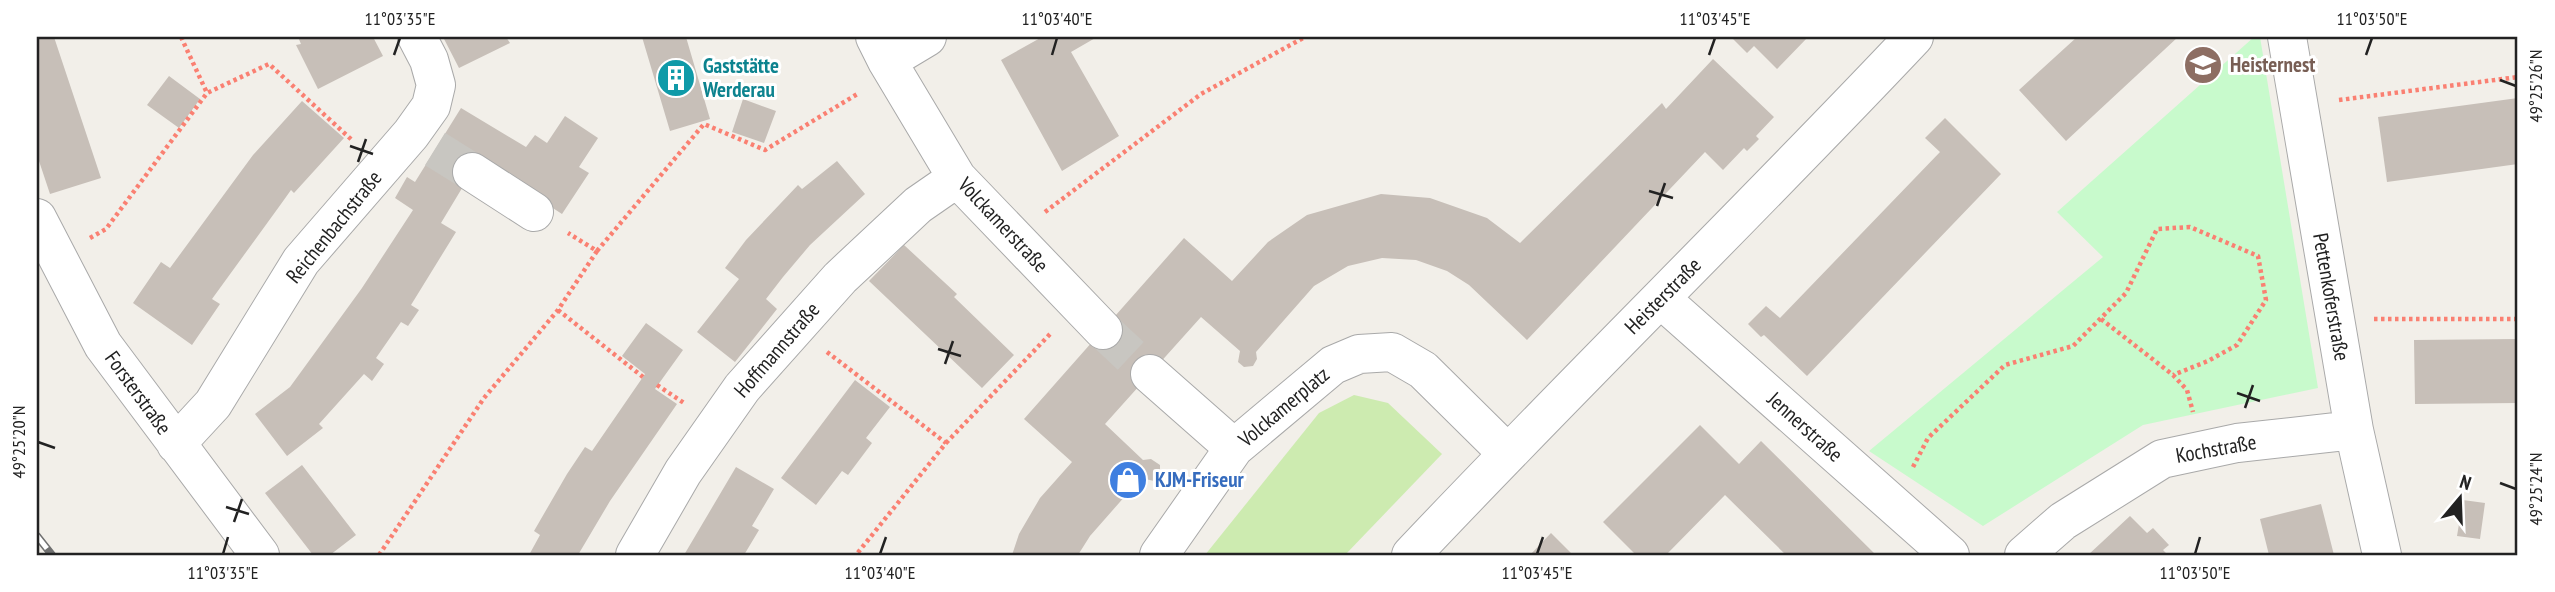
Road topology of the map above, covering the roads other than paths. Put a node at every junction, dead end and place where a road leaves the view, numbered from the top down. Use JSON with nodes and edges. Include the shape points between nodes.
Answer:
{"nodes":[{"id":1,"x":418,"y":37,"type":"edge"},
{"id":2,"x":927,"y":37,"type":"edge"},
{"id":3,"x":1914,"y":37,"type":"edge"},
{"id":4,"x":2287,"y":37,"type":"edge"},
{"id":5,"x":886,"y":57,"type":"edge"},
{"id":6,"x":472,"y":172,"type":"tunnel mouth"},
{"id":7,"x":957,"y":178,"type":"junction"},
{"id":8,"x":534,"y":212,"type":"road end"},
{"id":9,"x":37,"y":218,"type":"edge"},
{"id":10,"x":1661,"y":299,"type":"junction"},
{"id":11,"x":1091,"y":317,"type":"tunnel mouth"},
{"id":12,"x":1150,"y":374,"type":"tunnel mouth"},
{"id":13,"x":2354,"y":430,"type":"junction"},
{"id":14,"x":176,"y":444,"type":"junction"},
{"id":15,"x":1234,"y":448,"type":"junction"},
{"id":16,"x":1507,"y":453,"type":"junction"},
{"id":17,"x":260,"y":555,"type":"edge"},
{"id":18,"x":635,"y":555,"type":"edge"},
{"id":19,"x":1159,"y":555,"type":"edge"},
{"id":20,"x":1411,"y":555,"type":"edge"},
{"id":21,"x":1950,"y":555,"type":"edge"},
{"id":22,"x":2024,"y":555,"type":"edge"},
{"id":23,"x":2382,"y":555,"type":"edge"}],
"edges":[{"from":1,"to":14,"type":"street","name":"Reichenbachstraße","via":[[436,85],[423,141],[382,167],[301,261],[213,404]]},
{"from":2,"to":5,"type":"street"},
{"from":3,"to":10,"type":"street","name":"Heisterstraße"},
{"from":4,"to":13,"type":"street","name":"Pettenkoferstraße"},
{"from":5,"to":7,"type":"street","name":"Volckamerstraße"},
{"from":6,"to":8,"type":"street"},
{"from":7,"to":11,"type":"street","name":"Volckamerstraße"},
{"from":7,"to":18,"type":"street","name":"Hoffmannstraße","via":[[918,205],[840,278],[742,388],[683,472]]},
{"from":9,"to":14,"type":"street","name":"Forsterstraße","via":[[103,345]]},
{"from":10,"to":16,"type":"street","name":"Heisterstraße"},
{"from":10,"to":21,"type":"street","name":"Jennerstraße"},
{"from":12,"to":15,"type":"street"},
{"from":13,"to":22,"type":"street","name":"Kochstraße","via":[[2237,443],[2161,459],[2063,521]]},
{"from":13,"to":23,"type":"street","name":"Pettenkoferstraße"},
{"from":14,"to":17,"type":"street","name":"Forsterstraße"},
{"from":15,"to":16,"type":"street","name":"Volckamerplatz","via":[[1333,365],[1359,354],[1392,352],[1423,370]]},
{"from":15,"to":19,"type":"street","name":"Volckamerplatz"},
{"from":16,"to":20,"type":"street","name":"Heisterstraße"}]}
